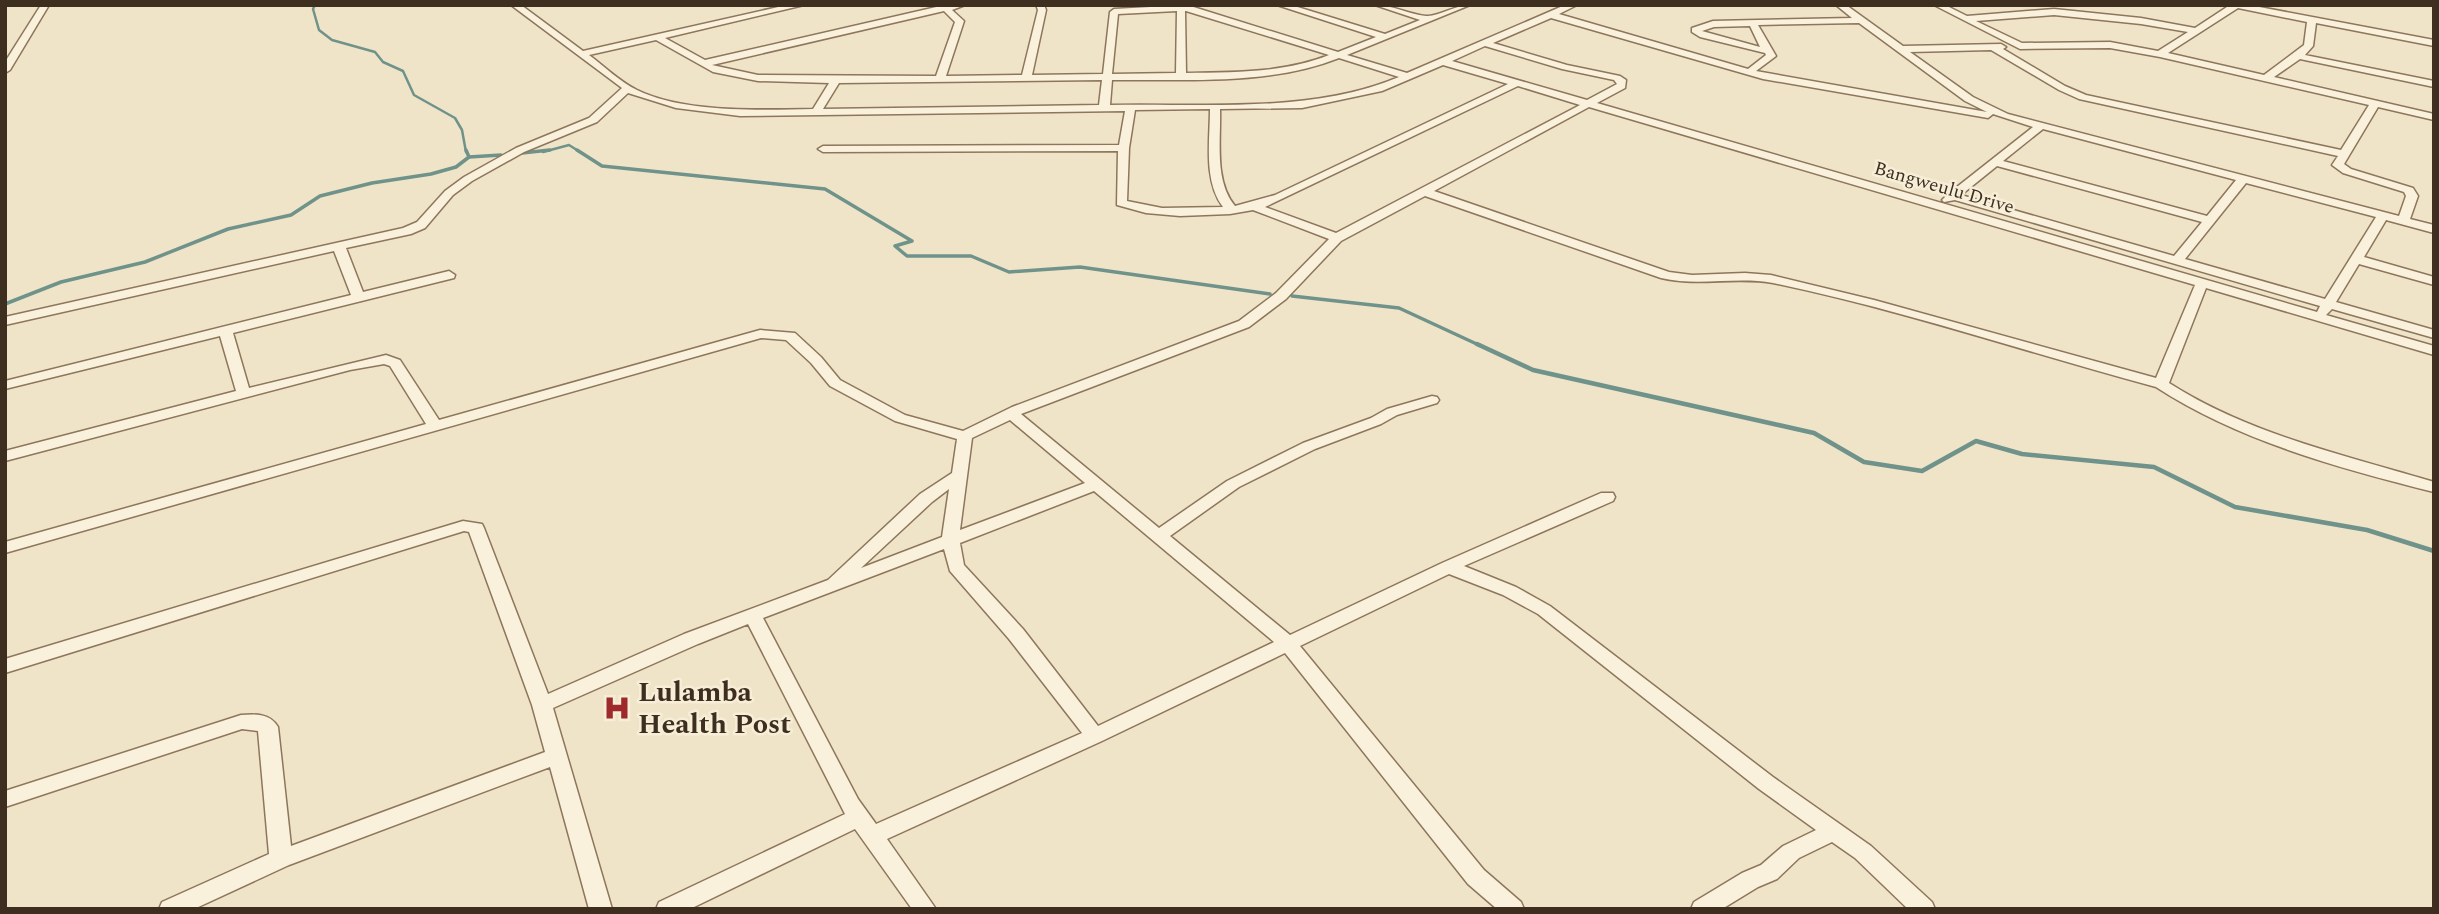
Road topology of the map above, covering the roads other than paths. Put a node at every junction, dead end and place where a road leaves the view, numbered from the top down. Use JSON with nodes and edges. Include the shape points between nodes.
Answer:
{"nodes":[{"id":1,"x":45,"y":5,"type":"edge"},
{"id":2,"x":515,"y":5,"type":"edge"},
{"id":3,"x":800,"y":5,"type":"edge"},
{"id":4,"x":961,"y":5,"type":"edge"},
{"id":5,"x":1040,"y":5,"type":"edge"},
{"id":6,"x":1212,"y":5,"type":"edge"},
{"id":7,"x":1281,"y":5,"type":"edge"},
{"id":8,"x":1379,"y":5,"type":"edge"},
{"id":9,"x":1466,"y":5,"type":"edge"},
{"id":10,"x":1573,"y":5,"type":"edge"},
{"id":11,"x":1840,"y":5,"type":"edge"},
{"id":12,"x":1938,"y":5,"type":"edge"},
{"id":13,"x":2235,"y":5,"type":"edge"},
{"id":14,"x":1119,"y":7,"type":"edge"},
{"id":15,"x":945,"y":8,"type":"junction"},
{"id":16,"x":1185,"y":8,"type":"edge"},
{"id":17,"x":1551,"y":15,"type":"junction"},
{"id":18,"x":1965,"y":19,"type":"junction"},
{"id":19,"x":1430,"y":20,"type":"junction"},
{"id":20,"x":1859,"y":20,"type":"junction"},
{"id":21,"x":2312,"y":20,"type":"junction"},
{"id":22,"x":1754,"y":23,"type":"junction"},
{"id":23,"x":2196,"y":31,"type":"junction"},
{"id":24,"x":657,"y":37,"type":"junction"},
{"id":25,"x":1385,"y":37,"type":"junction"},
{"id":26,"x":2434,"y":43,"type":"edge"},
{"id":27,"x":1486,"y":44,"type":"junction"},
{"id":28,"x":2020,"y":46,"type":"junction"},
{"id":29,"x":1993,"y":47,"type":"junction"},
{"id":30,"x":1902,"y":49,"type":"junction"},
{"id":31,"x":1771,"y":52,"type":"junction"},
{"id":32,"x":580,"y":54,"type":"junction"},
{"id":33,"x":2161,"y":54,"type":"junction"},
{"id":34,"x":1339,"y":56,"type":"junction"},
{"id":35,"x":2298,"y":56,"type":"junction"},
{"id":36,"x":1445,"y":62,"type":"junction"},
{"id":37,"x":702,"y":64,"type":"junction"},
{"id":38,"x":5,"y":70,"type":"edge"},
{"id":39,"x":1749,"y":72,"type":"junction"},
{"id":40,"x":1181,"y":76,"type":"junction"},
{"id":41,"x":1106,"y":77,"type":"junction"},
{"id":42,"x":1409,"y":77,"type":"junction"},
{"id":43,"x":940,"y":78,"type":"junction"},
{"id":44,"x":1026,"y":78,"type":"junction"},
{"id":45,"x":2265,"y":79,"type":"junction"},
{"id":46,"x":836,"y":80,"type":"junction"},
{"id":47,"x":1517,"y":83,"type":"junction"},
{"id":48,"x":2434,"y":84,"type":"edge"},
{"id":49,"x":627,"y":89,"type":"junction"},
{"id":50,"x":1586,"y":104,"type":"junction"},
{"id":51,"x":2375,"y":104,"type":"junction"},
{"id":52,"x":1215,"y":108,"type":"junction"},
{"id":53,"x":1104,"y":109,"type":"junction"},
{"id":54,"x":1129,"y":109,"type":"junction"},
{"id":55,"x":815,"y":113,"type":"junction"},
{"id":56,"x":2004,"y":116,"type":"junction"},
{"id":57,"x":2434,"y":117,"type":"edge"},
{"id":58,"x":2039,"y":127,"type":"junction"},
{"id":59,"x":1124,"y":148,"type":"junction"},
{"id":60,"x":823,"y":149,"type":"dead end"},
{"id":61,"x":2343,"y":153,"type":"junction"},
{"id":62,"x":1993,"y":162,"type":"junction"},
{"id":63,"x":2242,"y":180,"type":"junction"},
{"id":64,"x":1425,"y":192,"type":"junction"},
{"id":65,"x":1952,"y":196,"type":"junction"},
{"id":66,"x":1253,"y":206,"type":"junction"},
{"id":67,"x":1939,"y":206,"type":"junction"},
{"id":68,"x":1231,"y":209,"type":"junction"},
{"id":69,"x":2383,"y":216,"type":"junction"},
{"id":70,"x":2209,"y":220,"type":"junction"},
{"id":71,"x":2403,"y":221,"type":"junction"},
{"id":72,"x":2434,"y":229,"type":"edge"},
{"id":73,"x":1337,"y":238,"type":"junction"},
{"id":74,"x":339,"y":247,"type":"junction"},
{"id":75,"x":2356,"y":259,"type":"junction"},
{"id":76,"x":2176,"y":260,"type":"junction"},
{"id":77,"x":449,"y":275,"type":"dead end"},
{"id":78,"x":2434,"y":281,"type":"edge"},
{"id":79,"x":2202,"y":283,"type":"junction"},
{"id":80,"x":359,"y":298,"type":"junction"},
{"id":81,"x":2328,"y":304,"type":"junction"},
{"id":82,"x":2320,"y":317,"type":"junction"},
{"id":83,"x":5,"y":321,"type":"edge"},
{"id":84,"x":226,"y":331,"type":"junction"},
{"id":85,"x":2434,"y":334,"type":"edge"},
{"id":86,"x":2434,"y":351,"type":"edge"},
{"id":87,"x":2161,"y":384,"type":"junction"},
{"id":88,"x":5,"y":385,"type":"edge"},
{"id":89,"x":244,"y":394,"type":"junction"},
{"id":90,"x":1432,"y":400,"type":"dead end"},
{"id":91,"x":1011,"y":413,"type":"junction"},
{"id":92,"x":434,"y":425,"type":"junction"},
{"id":93,"x":965,"y":436,"type":"junction"},
{"id":94,"x":5,"y":456,"type":"edge"},
{"id":95,"x":959,"y":475,"type":"junction"},
{"id":96,"x":1097,"y":484,"type":"junction"},
{"id":97,"x":2434,"y":487,"type":"edge"},
{"id":98,"x":1607,"y":497,"type":"dead end"},
{"id":99,"x":1159,"y":536,"type":"junction"},
{"id":100,"x":950,"y":538,"type":"junction"},
{"id":101,"x":5,"y":548,"type":"edge"},
{"id":102,"x":1448,"y":567,"type":"junction"},
{"id":103,"x":833,"y":583,"type":"junction"},
{"id":104,"x":753,"y":616,"type":"junction"},
{"id":105,"x":1287,"y":643,"type":"junction"},
{"id":106,"x":5,"y":666,"type":"edge"},
{"id":107,"x":542,"y":705,"type":"junction"},
{"id":108,"x":1095,"y":736,"type":"junction"},
{"id":109,"x":557,"y":756,"type":"junction"},
{"id":110,"x":5,"y":799,"type":"edge"},
{"id":111,"x":859,"y":817,"type":"junction"},
{"id":112,"x":1832,"y":832,"type":"junction"},
{"id":113,"x":872,"y":836,"type":"junction"},
{"id":114,"x":281,"y":859,"type":"junction"},
{"id":115,"x":170,"y":909,"type":"edge"},
{"id":116,"x":600,"y":909,"type":"edge"},
{"id":117,"x":667,"y":909,"type":"edge"},
{"id":118,"x":925,"y":909,"type":"edge"},
{"id":119,"x":1513,"y":909,"type":"edge"},
{"id":120,"x":1702,"y":909,"type":"edge"},
{"id":121,"x":1924,"y":909,"type":"edge"}],
"edges":[{"from":1,"to":38,"type":"street"},
{"from":2,"to":32,"type":"street"},
{"from":3,"to":24,"type":"street"},
{"from":4,"to":15,"type":"street"},
{"from":5,"to":44,"type":"street"},
{"from":6,"to":16,"type":"street"},
{"from":7,"to":25,"type":"street"},
{"from":8,"to":19,"type":"street"},
{"from":9,"to":19,"type":"street"},
{"from":10,"to":17,"type":"street"},
{"from":11,"to":20,"type":"street"},
{"from":12,"to":18,"type":"street"},
{"from":13,"to":21,"type":"street"},
{"from":13,"to":23,"type":"street"},
{"from":14,"to":16,"type":"street"},
{"from":14,"to":41,"type":"street","via":[[1114,12]]},
{"from":15,"to":37,"type":"street"},
{"from":15,"to":43,"type":"street","via":[[960,21]]},
{"from":16,"to":34,"type":"street"},
{"from":16,"to":40,"type":"street"},
{"from":17,"to":27,"type":"street"},
{"from":17,"to":39,"type":"street"},
{"from":18,"to":23,"type":"street","via":[[2054,12]]},
{"from":18,"to":28,"type":"street"},
{"from":19,"to":25,"type":"street"},
{"from":20,"to":22,"type":"street"},
{"from":20,"to":30,"type":"street"},
{"from":21,"to":26,"type":"street"},
{"from":21,"to":35,"type":"street","via":[[2310,43]]},
{"from":22,"to":31,"type":"street"},
{"from":22,"to":31,"type":"street","via":[[1713,24],[1695,30]]},
{"from":23,"to":33,"type":"street"},
{"from":24,"to":32,"type":"street"},
{"from":24,"to":37,"type":"street"},
{"from":25,"to":34,"type":"street"},
{"from":27,"to":36,"type":"street"},
{"from":27,"to":50,"type":"street","via":[[1623,82]]},
{"from":28,"to":29,"type":"street"},
{"from":28,"to":33,"type":"street","via":[[2096,44]]},
{"from":29,"to":30,"type":"street"},
{"from":29,"to":61,"type":"street","via":[[2083,97]]},
{"from":30,"to":56,"type":"street","via":[[1969,99]]},
{"from":31,"to":39,"type":"street","via":[[1770,59]]},
{"from":32,"to":49,"type":"street"},
{"from":33,"to":45,"type":"street"},
{"from":34,"to":40,"type":"street","via":[[1281,72]]},
{"from":34,"to":42,"type":"street"},
{"from":35,"to":45,"type":"street"},
{"from":35,"to":48,"type":"street"},
{"from":36,"to":42,"type":"street"},
{"from":36,"to":47,"type":"street","name":"Bangweulu Drive"},
{"from":37,"to":46,"type":"street","via":[[741,76]]},
{"from":39,"to":56,"type":"street"},
{"from":40,"to":41,"type":"street"},
{"from":41,"to":44,"type":"street"},
{"from":41,"to":53,"type":"street"},
{"from":42,"to":52,"type":"street","via":[[1322,103]]},
{"from":43,"to":44,"type":"street"},
{"from":43,"to":46,"type":"street"},
{"from":45,"to":51,"type":"street"},
{"from":46,"to":55,"type":"street"},
{"from":47,"to":50,"type":"street","name":"Bangweulu Drive"},
{"from":47,"to":66,"type":"street"},
{"from":49,"to":55,"type":"street","via":[[676,105],[718,111]]},
{"from":49,"to":74,"type":"street","via":[[593,120],[520,150],[468,179],[421,225]]},
{"from":50,"to":64,"type":"street"},
{"from":50,"to":67,"type":"street","name":"Bangweulu Drive"},
{"from":51,"to":57,"type":"street"},
{"from":51,"to":61,"type":"street"},
{"from":52,"to":54,"type":"street"},
{"from":52,"to":68,"type":"street","via":[[1217,181],[1223,202]]},
{"from":53,"to":54,"type":"street"},
{"from":53,"to":55,"type":"street"},
{"from":54,"to":59,"type":"street"},
{"from":56,"to":58,"type":"street"},
{"from":58,"to":62,"type":"street"},
{"from":58,"to":63,"type":"street"},
{"from":59,"to":60,"type":"street"},
{"from":59,"to":68,"type":"street","via":[[1121,203],[1169,210]]},
{"from":61,"to":71,"type":"street","via":[[2338,163],[2342,169],[2409,190],[2412,196]]},
{"from":62,"to":65,"type":"street"},
{"from":62,"to":70,"type":"street"},
{"from":63,"to":69,"type":"street"},
{"from":63,"to":70,"type":"street"},
{"from":64,"to":73,"type":"street"},
{"from":64,"to":87,"type":"street","via":[[1666,275],[1698,280],[1749,276],[1828,291]]},
{"from":65,"to":67,"type":"street"},
{"from":65,"to":76,"type":"street","name":"Bangweulu Drive"},
{"from":66,"to":68,"type":"street"},
{"from":66,"to":73,"type":"street"},
{"from":67,"to":79,"type":"street","name":"Bangweulu Drive"},
{"from":69,"to":71,"type":"street"},
{"from":69,"to":75,"type":"street"},
{"from":70,"to":76,"type":"street"},
{"from":71,"to":72,"type":"street"},
{"from":73,"to":91,"type":"street","via":[[1275,304],[1244,324]]},
{"from":74,"to":80,"type":"street"},
{"from":74,"to":83,"type":"street"},
{"from":75,"to":78,"type":"street"},
{"from":75,"to":81,"type":"street"},
{"from":76,"to":81,"type":"street","name":"Bangweulu Drive"},
{"from":77,"to":80,"type":"street"},
{"from":79,"to":82,"type":"street","name":"Bangweulu Drive"},
{"from":79,"to":87,"type":"street"},
{"from":80,"to":84,"type":"street"},
{"from":81,"to":82,"type":"street"},
{"from":81,"to":85,"type":"street","name":"Bangweulu Drive"},
{"from":82,"to":86,"type":"street","name":"Bangweulu Drive"},
{"from":84,"to":88,"type":"street"},
{"from":84,"to":89,"type":"street"},
{"from":87,"to":97,"type":"street","via":[[2189,403],[2234,423]]},
{"from":89,"to":92,"type":"street","via":[[386,359],[395,363]]},
{"from":89,"to":94,"type":"street"},
{"from":90,"to":99,"type":"street","via":[[1309,446],[1233,484]]},
{"from":91,"to":93,"type":"street"},
{"from":91,"to":96,"type":"street"},
{"from":92,"to":93,"type":"street","via":[[742,339],[777,334],[790,336],[835,383],[900,418]]},
{"from":92,"to":101,"type":"street"},
{"from":93,"to":95,"type":"street"},
{"from":95,"to":100,"type":"street"},
{"from":95,"to":103,"type":"street","via":[[926,498]]},
{"from":96,"to":99,"type":"street"},
{"from":96,"to":100,"type":"street"},
{"from":98,"to":102,"type":"street"},
{"from":99,"to":105,"type":"street"},
{"from":100,"to":103,"type":"street"},
{"from":100,"to":108,"type":"street","via":[[956,567],[1016,634]]},
{"from":102,"to":105,"type":"street"},
{"from":102,"to":112,"type":"street","via":[[1498,584],[1545,610]]},
{"from":103,"to":104,"type":"street"},
{"from":104,"to":107,"type":"street"},
{"from":104,"to":111,"type":"street"},
{"from":105,"to":108,"type":"street"},
{"from":105,"to":119,"type":"street","via":[[1476,877]]},
{"from":106,"to":107,"type":"street","via":[[463,526],[476,528]]},
{"from":107,"to":109,"type":"street"},
{"from":108,"to":113,"type":"street"},
{"from":109,"to":114,"type":"street"},
{"from":109,"to":116,"type":"street"},
{"from":110,"to":114,"type":"street","via":[[257,720],[268,727]]},
{"from":111,"to":113,"type":"street"},
{"from":111,"to":117,"type":"street"},
{"from":112,"to":120,"type":"street","via":[[1791,852],[1769,872]]},
{"from":112,"to":121,"type":"street","via":[[1882,868]]},
{"from":113,"to":118,"type":"street"},
{"from":114,"to":115,"type":"street"}]}
